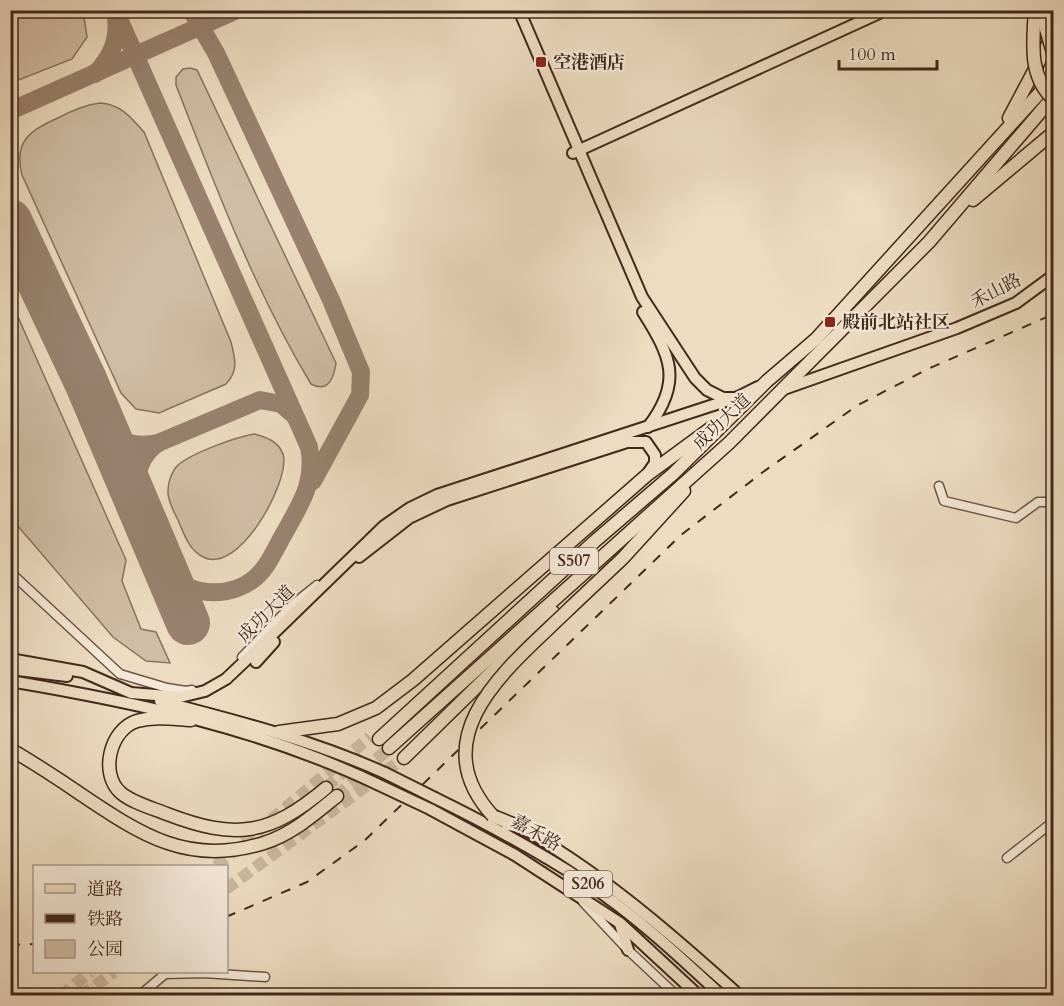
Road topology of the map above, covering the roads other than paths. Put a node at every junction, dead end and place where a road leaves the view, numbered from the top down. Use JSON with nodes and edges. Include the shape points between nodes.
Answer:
{"nodes":[{"id":1,"x":512,"y":10,"type":"edge"},
{"id":2,"x":519,"y":10,"type":"edge"},
{"id":3,"x":886,"y":10,"type":"edge"},
{"id":4,"x":1035,"y":10,"type":"edge"},
{"id":5,"x":1045,"y":10,"type":"edge"},
{"id":6,"x":1053,"y":34,"type":"edge"},
{"id":7,"x":1053,"y":40,"type":"edge"},
{"id":8,"x":1048,"y":55,"type":"edge"},
{"id":9,"x":1053,"y":77,"type":"edge"},
{"id":10,"x":1053,"y":96,"type":"edge"},
{"id":11,"x":1053,"y":100,"type":"edge"},
{"id":12,"x":1053,"y":132,"type":"edge"},
{"id":13,"x":1000,"y":135,"type":"junction"},
{"id":14,"x":576,"y":152,"type":"junction"},
{"id":15,"x":929,"y":243,"type":"junction"},
{"id":16,"x":1053,"y":275,"type":"edge"},
{"id":17,"x":781,"y":390,"type":"junction"},
{"id":18,"x":742,"y":400,"type":"junction"},
{"id":19,"x":647,"y":427,"type":"junction"},
{"id":20,"x":729,"y":442,"type":"junction"},
{"id":21,"x":693,"y":473,"type":"junction"},
{"id":22,"x":647,"y":474,"type":"junction"},
{"id":23,"x":939,"y":486,"type":"dead end"},
{"id":24,"x":1053,"y":502,"type":"edge"},
{"id":25,"x":345,"y":562,"type":"junction"},
{"id":26,"x":10,"y":572,"type":"edge"},
{"id":27,"x":10,"y":659,"type":"edge"},
{"id":28,"x":256,"y":662,"type":"dead end"},
{"id":29,"x":10,"y":669,"type":"edge"},
{"id":30,"x":10,"y":681,"type":"edge"},
{"id":31,"x":131,"y":693,"type":"junction"},
{"id":32,"x":191,"y":720,"type":"junction"},
{"id":33,"x":279,"y":732,"type":"junction"},
{"id":34,"x":375,"y":738,"type":"tunnel mouth"},
{"id":35,"x":10,"y":748,"type":"edge"},
{"id":36,"x":389,"y":748,"type":"tunnel mouth"},
{"id":37,"x":404,"y":758,"type":"tunnel mouth"},
{"id":38,"x":326,"y":788,"type":"tunnel mouth"},
{"id":39,"x":337,"y":796,"type":"tunnel mouth"},
{"id":40,"x":490,"y":820,"type":"junction"},
{"id":41,"x":1053,"y":821,"type":"edge"},
{"id":42,"x":515,"y":825,"type":"joint"},
{"id":43,"x":1007,"y":858,"type":"dead end"},
{"id":44,"x":601,"y":879,"type":"junction"},
{"id":45,"x":572,"y":891,"type":"junction"},
{"id":46,"x":607,"y":898,"type":"junction"},
{"id":47,"x":620,"y":923,"type":"junction"},
{"id":48,"x":628,"y":950,"type":"junction"},
{"id":49,"x":265,"y":976,"type":"dead end"},
{"id":50,"x":139,"y":996,"type":"edge"},
{"id":51,"x":677,"y":996,"type":"edge"},
{"id":52,"x":699,"y":996,"type":"edge"},
{"id":53,"x":722,"y":996,"type":"edge"},
{"id":54,"x":740,"y":996,"type":"edge"}],
"edges":[{"from":1,"to":14,"type":"main road"},
{"from":2,"to":14,"type":"main road"},
{"from":3,"to":14,"type":"main road"},
{"from":4,"to":11,"type":"highway","bridge":true,"via":[[1033,59],[1039,84]]},
{"from":5,"to":8,"type":"highway","bridge":true},
{"from":6,"to":8,"type":"highway"},
{"from":7,"to":8,"type":"highway"},
{"from":8,"to":13,"type":"highway"},
{"from":9,"to":13,"type":"highway","name":"成功大道","number":"S507"},
{"from":10,"to":15,"type":"highway","name":"成功大道","number":"S507"},
{"from":12,"to":15,"type":"highway"},
{"from":13,"to":18,"type":"highway","name":"成功大道","number":"S507","via":[[816,339]]},
{"from":14,"to":18,"type":"main road","via":[[642,297],[695,378],[723,398]]},
{"from":14,"to":19,"type":"main road","via":[[636,300],[669,361],[672,380],[666,400]]},
{"from":15,"to":17,"type":"highway","name":"成功大道","number":"S507"},
{"from":16,"to":17,"type":"main road","name":"禾山路","via":[[1016,303],[957,328]]},
{"from":17,"to":20,"type":"highway","name":"成功大道","number":"S507"},
{"from":18,"to":19,"type":"main road","name":"成功大道"},
{"from":18,"to":22,"type":"highway","name":"成功大道"},
{"from":18,"to":34,"type":"highway","name":"成功大道","number":"S507","via":[[673,474]]},
{"from":19,"to":25,"type":"main road","name":"成功大道","via":[[437,495],[384,526]]},
{"from":20,"to":21,"type":"highway","name":"成功大道","number":"S507"},
{"from":20,"to":40,"type":"highway","bridge":true,"via":[[623,558],[482,698],[467,734],[467,769],[476,797]]},
{"from":21,"to":36,"type":"highway","name":"成功大道"},
{"from":21,"to":37,"type":"highway","number":"S507"},
{"from":22,"to":28,"type":"main road","name":"成功大道","via":[[655,464],[652,447],[646,442],[627,442],[447,500],[409,518],[358,558]]},
{"from":22,"to":33,"type":"highway","name":"成功大道","via":[[376,708],[338,724]]},
{"from":23,"to":24,"type":"street","via":[[944,501],[1016,518],[1038,502]]},
{"from":25,"to":26,"type":"street","via":[[292,605],[227,672],[208,686],[186,692],[120,674]]},
{"from":25,"to":31,"type":"main road","name":"成功大道","via":[[226,679],[205,691],[180,697]]},
{"from":27,"to":31,"type":"main road","name":"成功大道","via":[[83,672]]},
{"from":29,"to":31,"type":"main road","via":[[77,677]]},
{"from":30,"to":32,"type":"main road","name":"嘉禾路","via":[[71,691]]},
{"from":31,"to":33,"type":"main road","name":"嘉禾路"},
{"from":32,"to":38,"type":"highway","via":[[154,718],[134,722],[120,732],[108,765],[120,793],[206,828],[231,831],[286,819]]},
{"from":32,"to":45,"type":"main road","name":"嘉禾路","number":"S206","bridge":true,"via":[[243,731],[328,761],[430,809]]},
{"from":33,"to":40,"type":"main road","name":"嘉禾路","number":"S206","bridge":true,"via":[[336,751]]},
{"from":35,"to":39,"type":"highway","via":[[128,826],[162,843],[198,850],[226,851],[265,842],[308,820]]},
{"from":40,"to":42,"type":"highway"},
{"from":40,"to":46,"type":"main road","name":"嘉禾路","number":"S206"},
{"from":41,"to":43,"type":"street"},
{"from":42,"to":44,"type":"main road"},
{"from":44,"to":46,"type":"main road"},
{"from":44,"to":54,"type":"main road"},
{"from":45,"to":47,"type":"main road","name":"嘉禾路","number":"S206"},
{"from":45,"to":48,"type":"street"},
{"from":46,"to":53,"type":"main road","name":"嘉禾路","number":"S206","via":[[656,934]]},
{"from":47,"to":48,"type":"main road"},
{"from":47,"to":52,"type":"main road","name":"嘉禾路","number":"S206"},
{"from":48,"to":51,"type":"street"},
{"from":49,"to":50,"type":"street","via":[[165,974]]}]}
